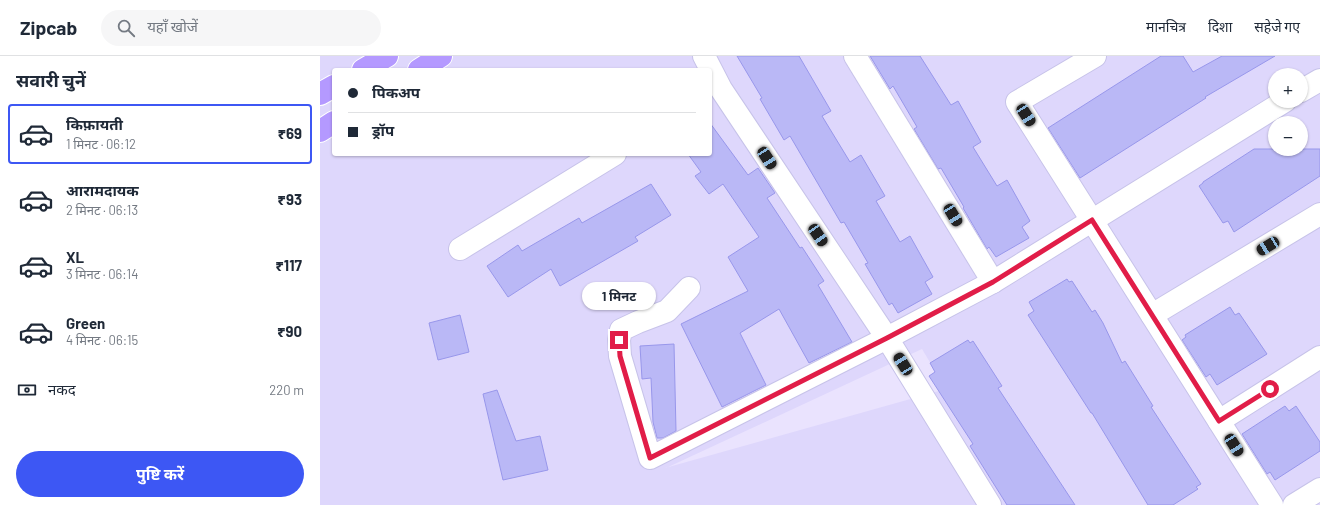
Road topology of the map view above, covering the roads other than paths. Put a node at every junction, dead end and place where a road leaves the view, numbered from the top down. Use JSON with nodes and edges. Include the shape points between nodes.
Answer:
{"nodes":[{"id":1,"x":387,"y":56,"type":"edge"},
{"id":2,"x":441,"y":56,"type":"edge"},
{"id":3,"x":704,"y":56,"type":"edge"},
{"id":4,"x":855,"y":56,"type":"edge"},
{"id":5,"x":1095,"y":56,"type":"edge"},
{"id":6,"x":366,"y":68,"type":"edge"},
{"id":7,"x":421,"y":68,"type":"edge"},
{"id":8,"x":708,"y":68,"type":"edge"},
{"id":9,"x":1320,"y":80,"type":"edge"},
{"id":10,"x":712,"y":82,"type":"edge"},
{"id":11,"x":332,"y":87,"type":"edge"},
{"id":12,"x":1308,"y":87,"type":"edge"},
{"id":13,"x":715,"y":92,"type":"edge"},
{"id":14,"x":320,"y":94,"type":"edge"},
{"id":15,"x":1274,"y":108,"type":"edge"},
{"id":16,"x":332,"y":123,"type":"edge"},
{"id":17,"x":320,"y":131,"type":"edge"},
{"id":18,"x":612,"y":156,"type":"edge"},
{"id":19,"x":1320,"y":214,"type":"edge"},
{"id":20,"x":1092,"y":220,"type":"junction"},
{"id":21,"x":460,"y":249,"type":"dead end"},
{"id":22,"x":993,"y":282,"type":"junction"},
{"id":23,"x":689,"y":288,"type":"dead end"},
{"id":24,"x":1152,"y":315,"type":"junction"},
{"id":25,"x":887,"y":338,"type":"junction"},
{"id":26,"x":1320,"y":357,"type":"edge"},
{"id":27,"x":1219,"y":421,"type":"junction"},
{"id":28,"x":1320,"y":489,"type":"edge"},
{"id":29,"x":990,"y":505,"type":"edge"},
{"id":30,"x":1272,"y":505,"type":"edge"},
{"id":31,"x":1294,"y":505,"type":"edge"}],
"edges":[{"from":1,"to":6,"type":"main road"},
{"from":2,"to":7,"type":"main road"},
{"from":3,"to":8,"type":"street"},
{"from":4,"to":22,"type":"street"},
{"from":5,"to":20,"type":"street","via":[[1017,102]]},
{"from":9,"to":12,"type":"street"},
{"from":10,"to":13,"type":"street"},
{"from":11,"to":14,"type":"main road"},
{"from":13,"to":25,"type":"street"},
{"from":15,"to":20,"type":"street"},
{"from":16,"to":17,"type":"main road"},
{"from":18,"to":21,"type":"street"},
{"from":19,"to":24,"type":"street"},
{"from":20,"to":22,"type":"street"},
{"from":20,"to":24,"type":"street"},
{"from":22,"to":25,"type":"street"},
{"from":23,"to":25,"type":"street","via":[[668,311],[621,330],[620,356],[650,458]]},
{"from":24,"to":27,"type":"street"},
{"from":25,"to":29,"type":"street"},
{"from":26,"to":27,"type":"street"},
{"from":27,"to":30,"type":"street"},
{"from":28,"to":31,"type":"street"}]}
